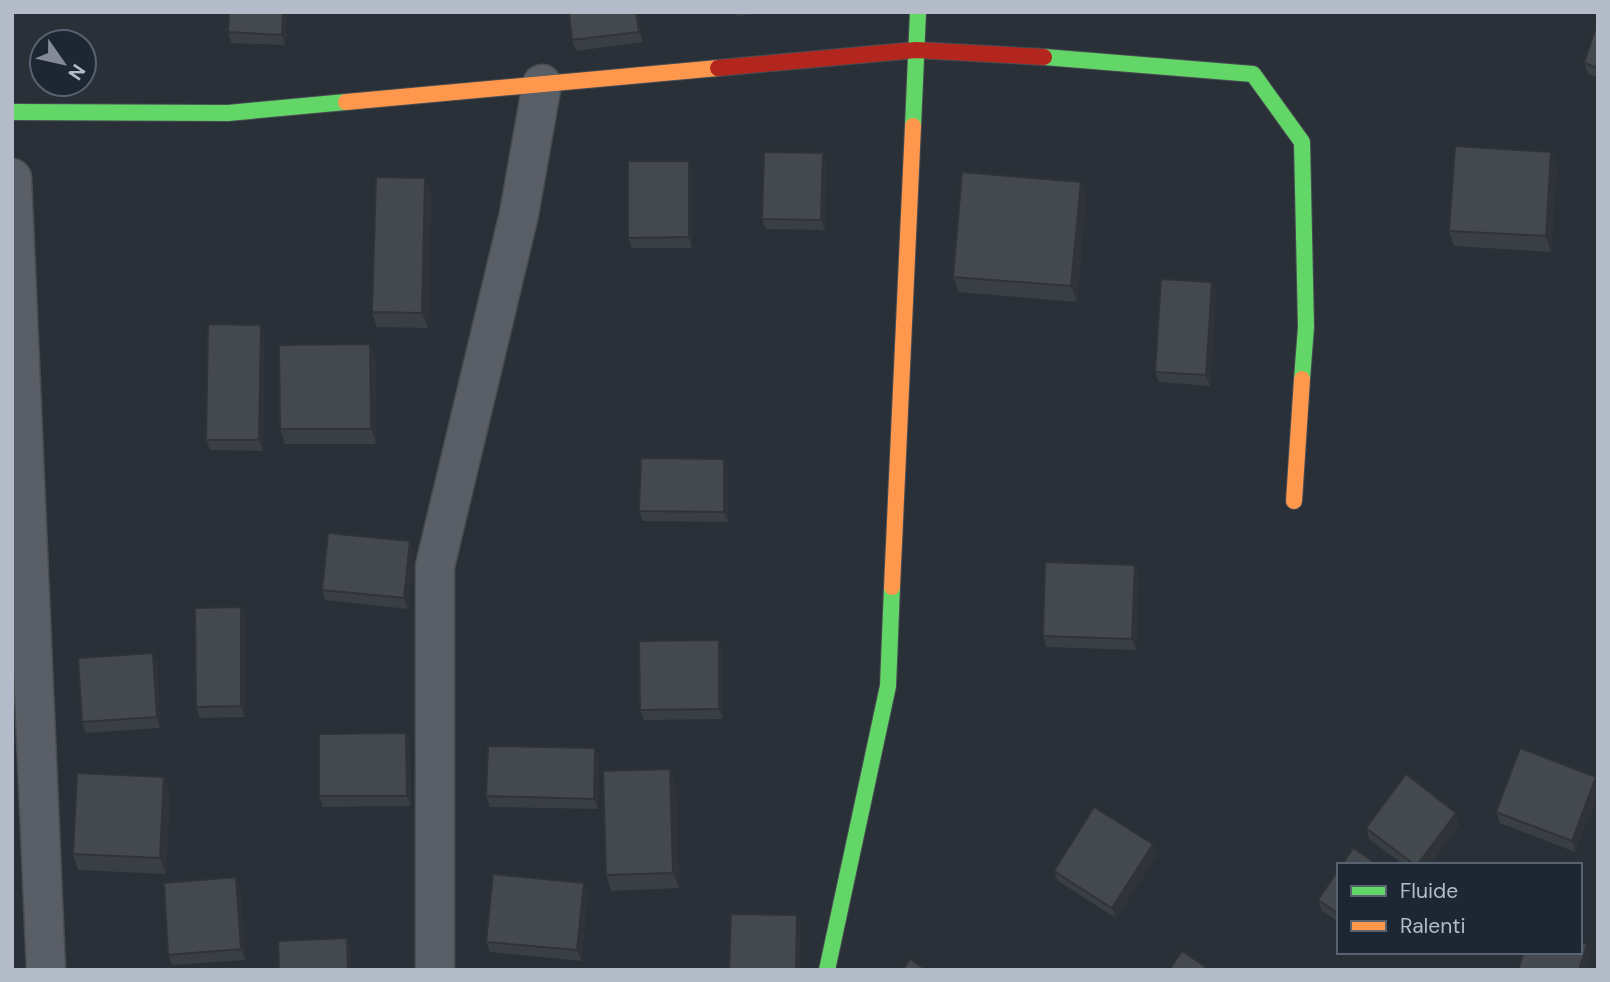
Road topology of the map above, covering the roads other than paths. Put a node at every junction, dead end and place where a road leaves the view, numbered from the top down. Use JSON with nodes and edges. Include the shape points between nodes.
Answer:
{"nodes":[{"id":1,"x":918,"y":12,"type":"edge"},
{"id":2,"x":916,"y":50,"type":"junction"},
{"id":3,"x":542,"y":84,"type":"junction"},
{"id":4,"x":12,"y":112,"type":"edge"},
{"id":5,"x":12,"y":178,"type":"edge"},
{"id":6,"x":1294,"y":500,"type":"dead end"},
{"id":7,"x":46,"y":970,"type":"edge"},
{"id":8,"x":435,"y":970,"type":"edge"},
{"id":9,"x":827,"y":970,"type":"edge"}],
"edges":[{"from":1,"to":2,"type":"street"},
{"from":2,"to":3,"type":"street"},
{"from":2,"to":6,"type":"street","via":[[1093,59],[1253,74],[1302,142],[1306,327]]},
{"from":2,"to":9,"type":"street","via":[[888,686]]},
{"from":3,"to":4,"type":"street","via":[[228,113]]},
{"from":3,"to":8,"type":"street","via":[[519,214],[435,566]]},
{"from":5,"to":7,"type":"street"}]}
